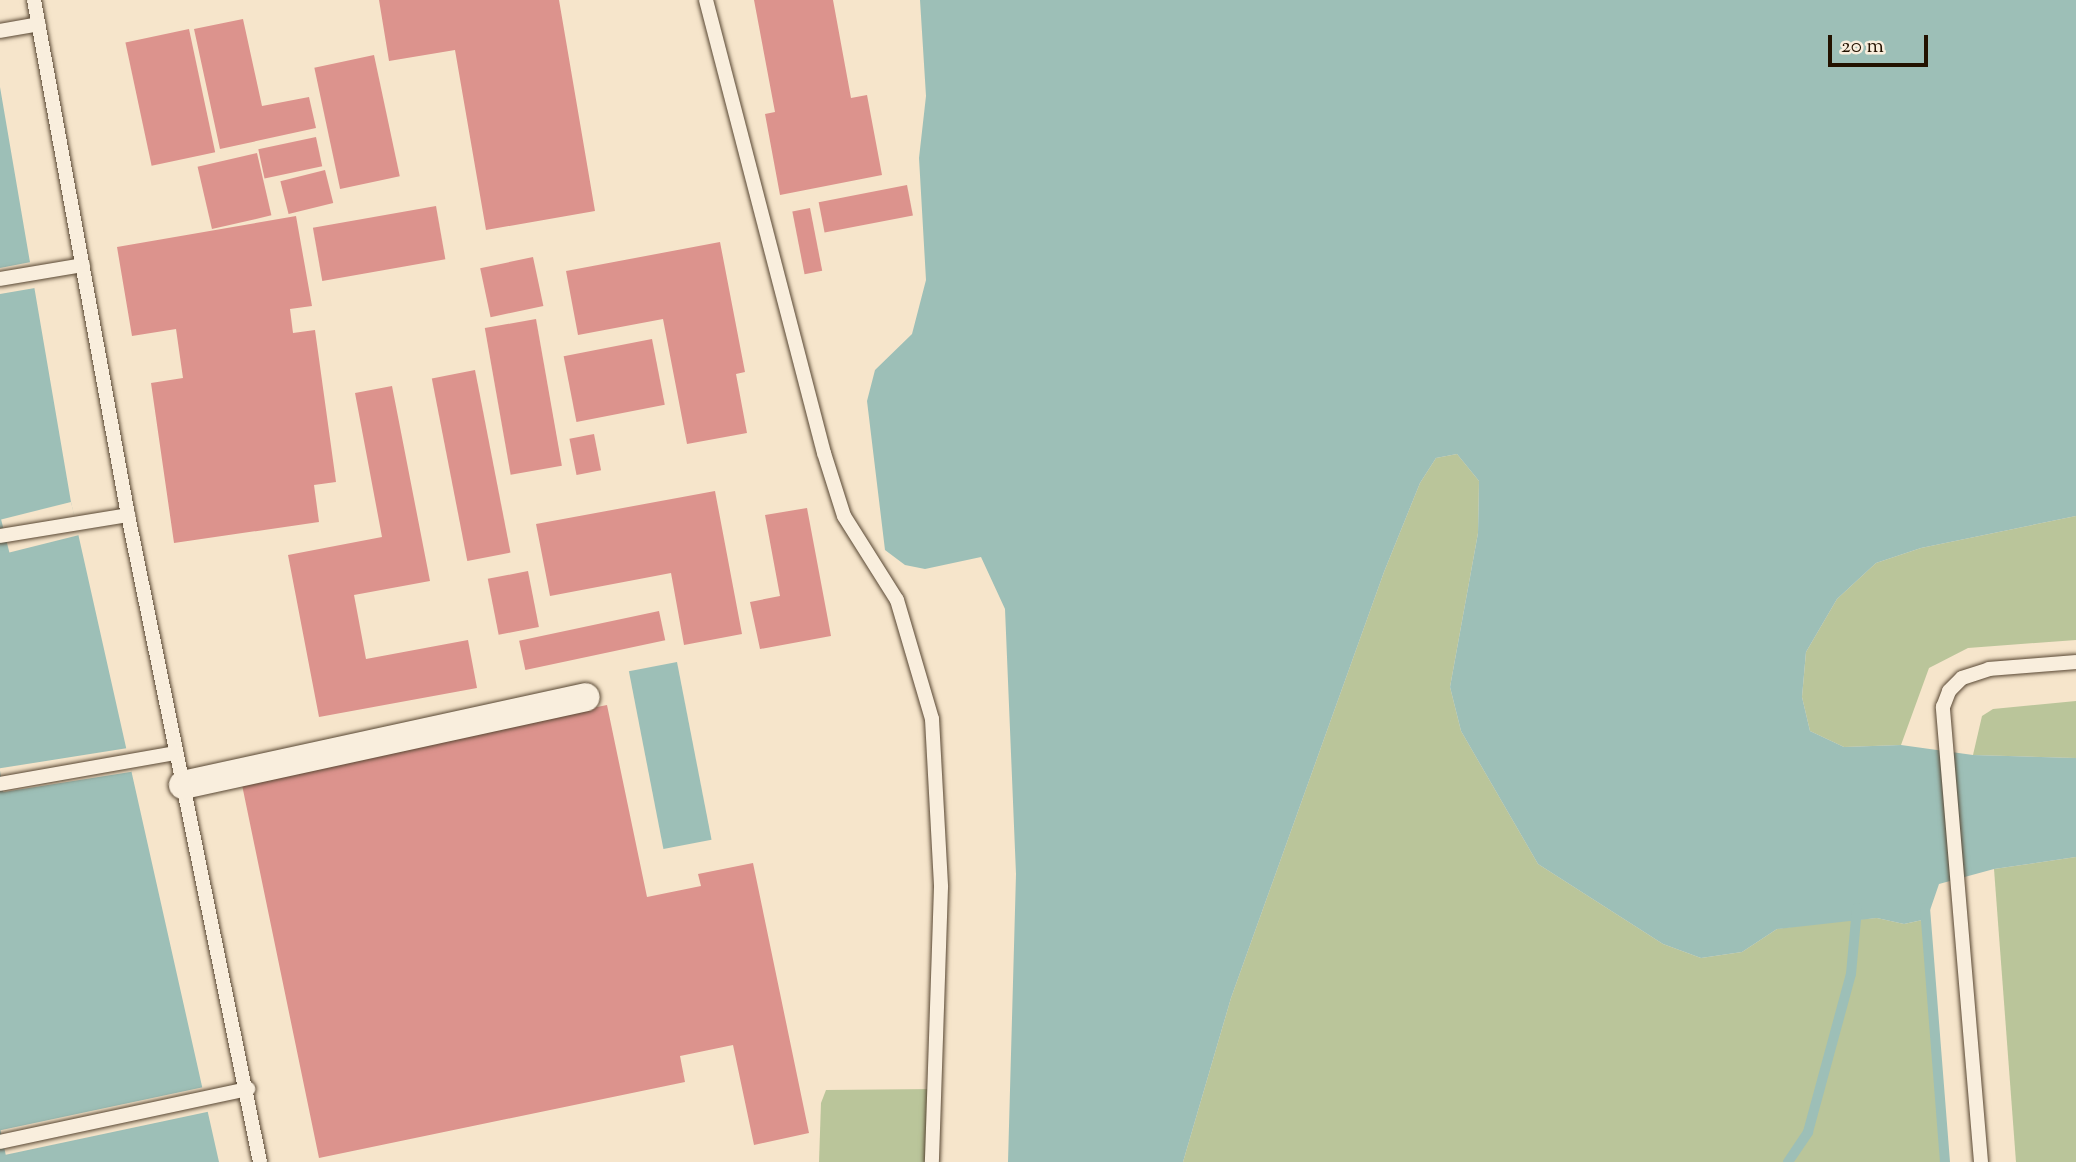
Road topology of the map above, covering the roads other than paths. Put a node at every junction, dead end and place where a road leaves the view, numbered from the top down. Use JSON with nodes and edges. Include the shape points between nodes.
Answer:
{"nodes":[{"id":1,"x":34,"y":0,"type":"edge"},
{"id":2,"x":706,"y":0,"type":"edge"},
{"id":3,"x":38,"y":24,"type":"junction"},
{"id":4,"x":0,"y":31,"type":"edge"},
{"id":5,"x":83,"y":265,"type":"junction"},
{"id":6,"x":0,"y":279,"type":"edge"},
{"id":7,"x":128,"y":515,"type":"junction"},
{"id":8,"x":0,"y":536,"type":"edge"},
{"id":9,"x":2076,"y":662,"type":"edge"},
{"id":10,"x":586,"y":697,"type":"dead end"},
{"id":11,"x":176,"y":753,"type":"junction"},
{"id":12,"x":0,"y":784,"type":"edge"},
{"id":13,"x":183,"y":786,"type":"junction"},
{"id":14,"x":248,"y":1089,"type":"junction"},
{"id":15,"x":0,"y":1142,"type":"edge"},
{"id":16,"x":260,"y":1162,"type":"edge"},
{"id":17,"x":932,"y":1162,"type":"edge"},
{"id":18,"x":1981,"y":1162,"type":"edge"}],
"edges":[{"from":1,"to":3,"type":"lane"},
{"from":2,"to":17,"type":"lane","via":[[824,453],[844,516],[897,600],[932,719],[941,887]]},
{"from":3,"to":4,"type":"lane"},
{"from":3,"to":5,"type":"lane"},
{"from":5,"to":6,"type":"lane"},
{"from":5,"to":7,"type":"lane"},
{"from":7,"to":8,"type":"lane"},
{"from":7,"to":11,"type":"lane"},
{"from":9,"to":18,"type":"lane","via":[[1989,669],[1962,678],[1949,691],[1943,707]]},
{"from":10,"to":13,"type":"street"},
{"from":11,"to":12,"type":"lane"},
{"from":11,"to":13,"type":"lane"},
{"from":13,"to":14,"type":"lane"},
{"from":14,"to":15,"type":"lane"},
{"from":14,"to":16,"type":"lane"}]}
